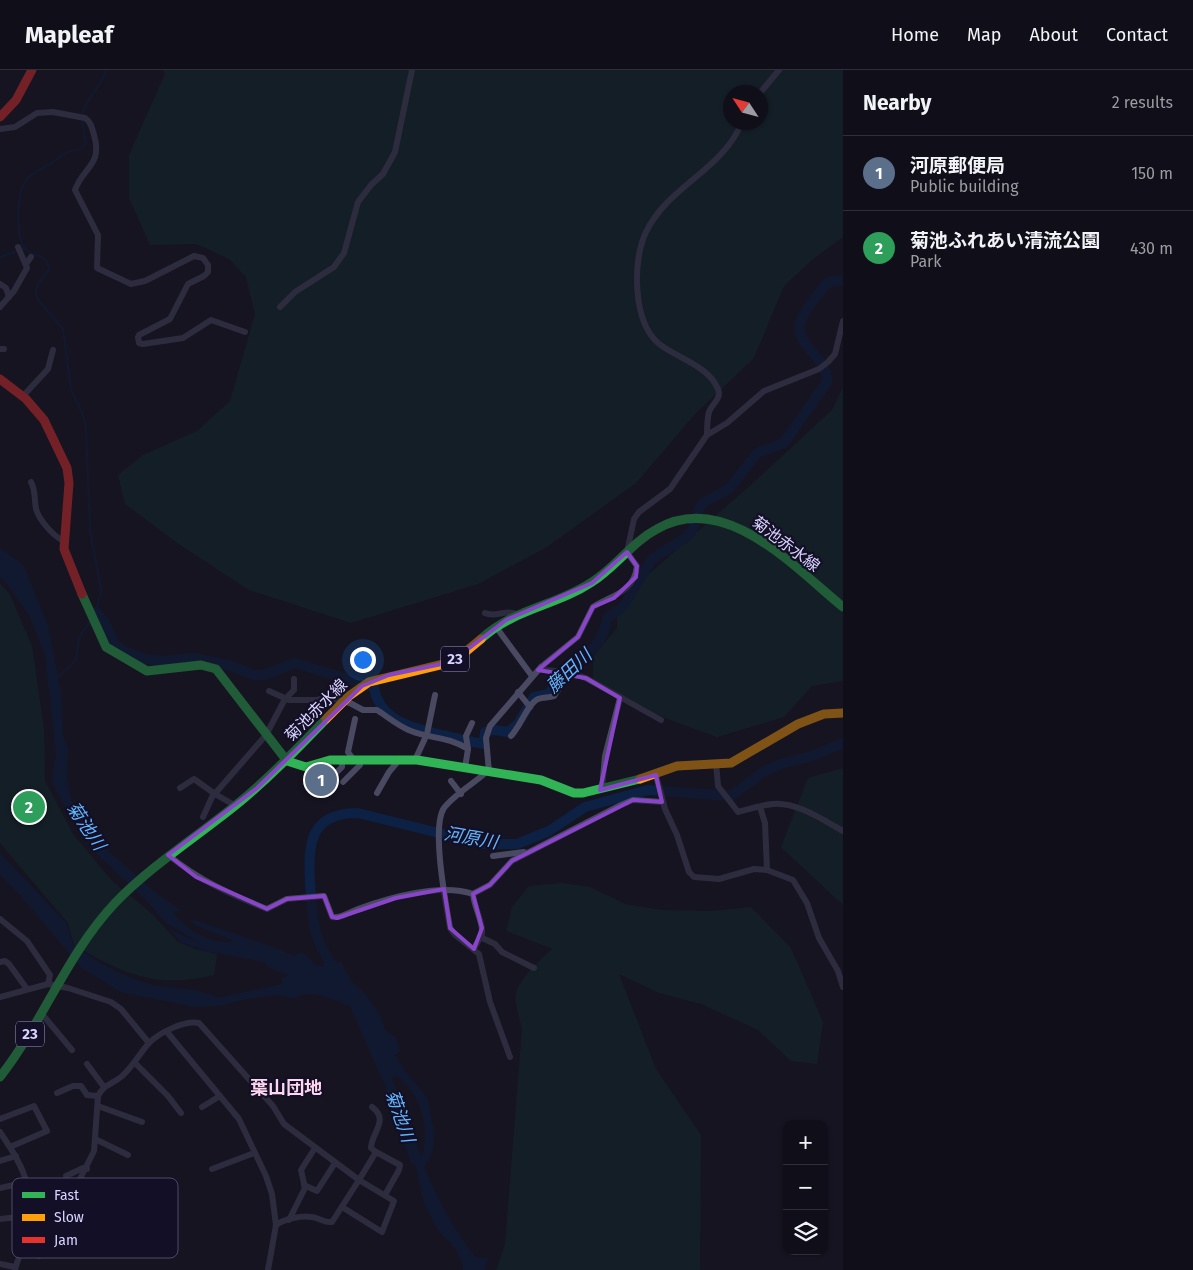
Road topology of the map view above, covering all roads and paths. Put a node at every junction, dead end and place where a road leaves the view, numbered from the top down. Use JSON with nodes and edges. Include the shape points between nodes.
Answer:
{"nodes":[{"id":1,"x":32,"y":70,"type":"edge"},
{"id":2,"x":412,"y":70,"type":"edge"},
{"id":3,"x":779,"y":70,"type":"edge"},
{"id":4,"x":767,"y":85,"type":"edge"},
{"id":5,"x":0,"y":117,"type":"edge"},
{"id":6,"x":0,"y":130,"type":"edge"},
{"id":7,"x":738,"y":130,"type":"edge"},
{"id":8,"x":18,"y":246,"type":"dead end"},
{"id":9,"x":31,"y":257,"type":"dead end"},
{"id":10,"x":26,"y":264,"type":"junction"},
{"id":11,"x":0,"y":284,"type":"edge"},
{"id":12,"x":9,"y":296,"type":"junction"},
{"id":13,"x":0,"y":307,"type":"edge"},
{"id":14,"x":280,"y":307,"type":"dead end"},
{"id":15,"x":843,"y":321,"type":"edge"},
{"id":16,"x":246,"y":332,"type":"dead end"},
{"id":17,"x":53,"y":350,"type":"dead end"},
{"id":18,"x":0,"y":379,"type":"edge"},
{"id":19,"x":23,"y":396,"type":"junction"},
{"id":20,"x":707,"y":435,"type":"junction"},
{"id":21,"x":31,"y":482,"type":"dead end"},
{"id":22,"x":64,"y":541,"type":"junction"},
{"id":23,"x":627,"y":552,"type":"junction"},
{"id":24,"x":843,"y":607,"type":"edge"},
{"id":25,"x":485,"y":613,"type":"dead end"},
{"id":26,"x":517,"y":615,"type":"junction"},
{"id":27,"x":496,"y":627,"type":"junction"},
{"id":28,"x":541,"y":667,"type":"junction"},
{"id":29,"x":569,"y":673,"type":"junction"},
{"id":30,"x":532,"y":676,"type":"junction"},
{"id":31,"x":294,"y":680,"type":"dead end"},
{"id":32,"x":269,"y":691,"type":"dead end"},
{"id":33,"x":518,"y":692,"type":"junction"},
{"id":34,"x":435,"y":695,"type":"dead end"},
{"id":35,"x":620,"y":698,"type":"junction"},
{"id":36,"x":285,"y":699,"type":"junction"},
{"id":37,"x":344,"y":701,"type":"junction"},
{"id":38,"x":530,"y":707,"type":"junction"},
{"id":39,"x":843,"y":713,"type":"edge"},
{"id":40,"x":355,"y":719,"type":"dead end"},
{"id":41,"x":661,"y":720,"type":"dead end"},
{"id":42,"x":472,"y":723,"type":"dead end"},
{"id":43,"x":427,"y":734,"type":"junction"},
{"id":44,"x":266,"y":735,"type":"junction"},
{"id":45,"x":511,"y":736,"type":"dead end"},
{"id":46,"x":468,"y":748,"type":"junction"},
{"id":47,"x":357,"y":759,"type":"junction"},
{"id":48,"x":400,"y":759,"type":"junction"},
{"id":49,"x":342,"y":760,"type":"junction"},
{"id":50,"x":415,"y":760,"type":"junction"},
{"id":51,"x":287,"y":761,"type":"junction"},
{"id":52,"x":716,"y":763,"type":"junction"},
{"id":53,"x":465,"y":768,"type":"junction"},
{"id":54,"x":487,"y":771,"type":"junction"},
{"id":55,"x":656,"y":775,"type":"junction"},
{"id":56,"x":451,"y":781,"type":"dead end"},
{"id":57,"x":327,"y":782,"type":"dead end"},
{"id":58,"x":344,"y":782,"type":"dead end"},
{"id":59,"x":180,"y":788,"type":"dead end"},
{"id":60,"x":602,"y":789,"type":"junction"},
{"id":61,"x":378,"y":793,"type":"dead end"},
{"id":62,"x":214,"y":794,"type":"junction"},
{"id":63,"x":461,"y":794,"type":"junction"},
{"id":64,"x":662,"y":802,"type":"junction"},
{"id":65,"x":236,"y":806,"type":"junction"},
{"id":66,"x":760,"y":807,"type":"junction"},
{"id":67,"x":204,"y":816,"type":"dead end"},
{"id":68,"x":843,"y":831,"type":"edge"},
{"id":69,"x":528,"y":853,"type":"junction"},
{"id":70,"x":168,"y":855,"type":"junction"},
{"id":71,"x":493,"y":856,"type":"dead end"},
{"id":72,"x":767,"y":870,"type":"junction"},
{"id":73,"x":444,"y":889,"type":"junction"},
{"id":74,"x":473,"y":894,"type":"junction"},
{"id":75,"x":0,"y":919,"type":"edge"},
{"id":76,"x":480,"y":937,"type":"junction"},
{"id":77,"x":474,"y":949,"type":"junction"},
{"id":78,"x":0,"y":962,"type":"edge"},
{"id":79,"x":534,"y":968,"type":"dead end"},
{"id":80,"x":48,"y":984,"type":"junction"},
{"id":81,"x":843,"y":987,"type":"edge"},
{"id":82,"x":57,"y":988,"type":"junction"},
{"id":83,"x":27,"y":989,"type":"junction"},
{"id":84,"x":0,"y":997,"type":"edge"},
{"id":85,"x":42,"y":1014,"type":"junction"},
{"id":86,"x":167,"y":1032,"type":"junction"},
{"id":87,"x":149,"y":1043,"type":"junction"},
{"id":88,"x":72,"y":1050,"type":"dead end"},
{"id":89,"x":510,"y":1056,"type":"dead end"},
{"id":90,"x":135,"y":1063,"type":"junction"},
{"id":91,"x":87,"y":1064,"type":"dead end"},
{"id":92,"x":0,"y":1077,"type":"edge"},
{"id":93,"x":104,"y":1087,"type":"junction"},
{"id":94,"x":57,"y":1093,"type":"dead end"},
{"id":95,"x":98,"y":1096,"type":"junction"},
{"id":96,"x":220,"y":1096,"type":"junction"},
{"id":97,"x":98,"y":1106,"type":"junction"},
{"id":98,"x":202,"y":1107,"type":"dead end"},
{"id":99,"x":372,"y":1108,"type":"dead end"},
{"id":100,"x":181,"y":1113,"type":"dead end"},
{"id":101,"x":0,"y":1119,"type":"edge"},
{"id":102,"x":142,"y":1122,"type":"dead end"},
{"id":103,"x":0,"y":1132,"type":"edge"},
{"id":104,"x":2,"y":1139,"type":"edge"},
{"id":105,"x":95,"y":1139,"type":"junction"},
{"id":106,"x":10,"y":1147,"type":"junction"},
{"id":107,"x":315,"y":1148,"type":"junction"},
{"id":108,"x":376,"y":1152,"type":"junction"},
{"id":109,"x":254,"y":1153,"type":"junction"},
{"id":110,"x":128,"y":1155,"type":"dead end"},
{"id":111,"x":16,"y":1156,"type":"junction"},
{"id":112,"x":0,"y":1161,"type":"edge"},
{"id":113,"x":335,"y":1163,"type":"junction"},
{"id":114,"x":87,"y":1169,"type":"junction"},
{"id":115,"x":212,"y":1169,"type":"dead end"},
{"id":116,"x":66,"y":1176,"type":"dead end"},
{"id":117,"x":26,"y":1178,"type":"edge"},
{"id":118,"x":82,"y":1178,"type":"edge"},
{"id":119,"x":359,"y":1180,"type":"junction"},
{"id":120,"x":304,"y":1185,"type":"junction"},
{"id":121,"x":385,"y":1195,"type":"junction"},
{"id":122,"x":342,"y":1207,"type":"junction"},
{"id":123,"x":289,"y":1220,"type":"junction"},
{"id":124,"x":276,"y":1225,"type":"junction"},
{"id":125,"x":0,"y":1264,"type":"edge"},
{"id":126,"x":15,"y":1268,"type":"edge"},
{"id":127,"x":268,"y":1270,"type":"edge"}],
"edges":[{"from":1,"to":5,"type":"main road","via":[[16,100]]},
{"from":2,"to":14,"type":"street","via":[[395,152],[383,174],[358,202],[344,253],[334,267],[296,292]]},
{"from":3,"to":4,"type":"street"},
{"from":6,"to":16,"type":"street","via":[[15,127],[37,113],[53,112],[88,120],[97,152],[75,190],[98,235],[97,268],[131,284],[145,281],[194,256],[203,258],[208,264],[208,272],[188,284],[170,319],[140,335],[139,343],[183,338],[211,320]]},
{"from":7,"to":20,"type":"street","via":[[718,160],[661,207],[646,231],[638,259],[642,318],[650,334],[659,344],[703,372],[719,390],[710,411]]},
{"from":8,"to":10,"type":"street"},
{"from":9,"to":10,"type":"street"},
{"from":10,"to":12,"type":"street","via":[[21,280]]},
{"from":11,"to":12,"type":"street"},
{"from":12,"to":13,"type":"street"},
{"from":15,"to":20,"type":"street","via":[[834,354],[828,362],[819,369],[764,391],[727,424]]},
{"from":17,"to":19,"type":"street","via":[[48,369]]},
{"from":18,"to":19,"type":"main road"},
{"from":19,"to":22,"type":"main road","via":[[44,420],[66,468],[69,483]]},
{"from":20,"to":23,"type":"street","via":[[670,489],[634,519]]},
{"from":21,"to":22,"type":"street","via":[[38,513],[52,535]]},
{"from":22,"to":44,"type":"main road","via":[[76,583],[106,647],[147,671],[201,665],[216,669]]},
{"from":23,"to":24,"type":"main road","name":"菊池赤水線","number":"23","via":[[657,528],[687,518],[721,519],[745,530]]},
{"from":23,"to":26,"type":"main road","name":"菊池赤水線","number":"23","via":[[592,583]]},
{"from":23,"to":28,"type":"street","via":[[637,566],[636,576],[614,598],[593,607],[578,637]]},
{"from":25,"to":26,"type":"street"},
{"from":26,"to":27,"type":"main road","name":"菊池赤水線","number":"23"},
{"from":27,"to":30,"type":"street"},
{"from":27,"to":37,"type":"main road","name":"菊池赤水線","number":"23","via":[[451,662],[374,679]]},
{"from":28,"to":29,"type":"street"},
{"from":28,"to":30,"type":"street"},
{"from":29,"to":35,"type":"street","via":[[586,678]]},
{"from":29,"to":38,"type":"street","via":[[554,696],[537,699]]},
{"from":30,"to":33,"type":"street"},
{"from":31,"to":36,"type":"street","via":[[294,690]]},
{"from":32,"to":36,"type":"street"},
{"from":33,"to":38,"type":"street"},
{"from":33,"to":54,"type":"street","via":[[490,726],[486,738]]},
{"from":34,"to":43,"type":"street"},
{"from":35,"to":41,"type":"street"},
{"from":35,"to":60,"type":"street","via":[[604,756]]},
{"from":36,"to":37,"type":"street","via":[[329,697]]},
{"from":36,"to":44,"type":"street"},
{"from":37,"to":43,"type":"street","via":[[363,710],[377,710],[410,731]]},
{"from":37,"to":51,"type":"main road","name":"菊池赤水線","number":"23"},
{"from":38,"to":45,"type":"street"},
{"from":39,"to":52,"type":"main road","via":[[811,718],[741,758]]},
{"from":40,"to":47,"type":"street","via":[[348,752]]},
{"from":42,"to":46,"type":"street","via":[[466,736]]},
{"from":43,"to":46,"type":"street"},
{"from":43,"to":50,"type":"street"},
{"from":44,"to":51,"type":"main road"},
{"from":44,"to":62,"type":"street"},
{"from":46,"to":53,"type":"street"},
{"from":47,"to":48,"type":"main road"},
{"from":47,"to":49,"type":"main road"},
{"from":47,"to":58,"type":"street","via":[[360,764]]},
{"from":48,"to":50,"type":"main road"},
{"from":48,"to":61,"type":"street"},
{"from":49,"to":51,"type":"main road","via":[[306,767]]},
{"from":49,"to":57,"type":"street","via":[[342,767]]},
{"from":50,"to":53,"type":"main road"},
{"from":51,"to":65,"type":"main road","name":"菊池赤水線","number":"23"},
{"from":52,"to":55,"type":"main road","via":[[677,766]]},
{"from":52,"to":66,"type":"street","via":[[718,786],[738,812]]},
{"from":53,"to":54,"type":"main road"},
{"from":54,"to":60,"type":"main road","via":[[541,780],[574,793]]},
{"from":54,"to":63,"type":"street"},
{"from":55,"to":60,"type":"main road"},
{"from":55,"to":64,"type":"street"},
{"from":56,"to":63,"type":"street"},
{"from":59,"to":62,"type":"street","via":[[194,779]]},
{"from":62,"to":65,"type":"street"},
{"from":62,"to":67,"type":"street"},
{"from":63,"to":73,"type":"street","via":[[444,808],[439,820]]},
{"from":64,"to":69,"type":"street","via":[[633,800]]},
{"from":64,"to":72,"type":"street","via":[[689,872],[694,877],[720,879],[747,869]]},
{"from":65,"to":70,"type":"main road","name":"菊池赤水線","number":"23"},
{"from":66,"to":68,"type":"street","via":[[775,804],[794,808]]},
{"from":66,"to":72,"type":"street","via":[[765,823]]},
{"from":69,"to":71,"type":"street"},
{"from":69,"to":74,"type":"street","via":[[512,861],[490,885]]},
{"from":70,"to":73,"type":"street","via":[[205,882],[267,909],[278,902],[324,896],[332,917],[337,918],[396,898]]},
{"from":70,"to":82,"type":"main road","name":"菊池赤水線","number":"23","via":[[122,897],[92,931]]},
{"from":72,"to":81,"type":"street","via":[[793,880],[807,903],[819,938],[838,971]]},
{"from":73,"to":74,"type":"street"},
{"from":73,"to":77,"type":"street","via":[[450,928]]},
{"from":74,"to":76,"type":"street","via":[[474,907],[480,919]]},
{"from":75,"to":80,"type":"street","via":[[40,958],[50,975]]},
{"from":76,"to":77,"type":"street"},
{"from":76,"to":79,"type":"street"},
{"from":77,"to":89,"type":"street","via":[[479,954],[490,1002]]},
{"from":78,"to":83,"type":"street","via":[[10,964]]},
{"from":80,"to":82,"type":"street"},
{"from":80,"to":83,"type":"street"},
{"from":82,"to":85,"type":"main road","name":"菊池赤水線","number":"23"},
{"from":82,"to":87,"type":"street","via":[[68,988],[111,1002],[121,1009]]},
{"from":83,"to":84,"type":"street"},
{"from":85,"to":88,"type":"street"},
{"from":85,"to":92,"type":"main road","name":"菊池赤水線","number":"23"},
{"from":86,"to":87,"type":"street"},
{"from":86,"to":96,"type":"street"},
{"from":86,"to":107,"type":"street","via":[[178,1026],[198,1023],[273,1106],[284,1124]]},
{"from":87,"to":90,"type":"street"},
{"from":90,"to":93,"type":"street"},
{"from":90,"to":100,"type":"street"},
{"from":91,"to":93,"type":"street"},
{"from":93,"to":95,"type":"street"},
{"from":94,"to":95,"type":"street","via":[[81,1086],[87,1095]]},
{"from":95,"to":97,"type":"street"},
{"from":96,"to":98,"type":"street"},
{"from":96,"to":109,"type":"street","via":[[240,1119]]},
{"from":97,"to":102,"type":"street"},
{"from":97,"to":105,"type":"street"},
{"from":99,"to":108,"type":"street","via":[[380,1118],[380,1126],[371,1142],[371,1148]]},
{"from":101,"to":106,"type":"street","via":[[34,1106],[47,1131]]},
{"from":103,"to":104,"type":"street"},
{"from":104,"to":106,"type":"street"},
{"from":105,"to":110,"type":"street"},
{"from":105,"to":114,"type":"street"},
{"from":106,"to":111,"type":"street"},
{"from":107,"to":113,"type":"street"},
{"from":107,"to":120,"type":"street","via":[[301,1170]]},
{"from":108,"to":119,"type":"street"},
{"from":108,"to":121,"type":"street","via":[[400,1165]]},
{"from":109,"to":115,"type":"street"},
{"from":109,"to":124,"type":"street","via":[[271,1190]]},
{"from":111,"to":112,"type":"street"},
{"from":111,"to":117,"type":"street"},
{"from":113,"to":119,"type":"street"},
{"from":113,"to":120,"type":"street","via":[[317,1191]]},
{"from":114,"to":116,"type":"street"},
{"from":114,"to":118,"type":"street"},
{"from":119,"to":121,"type":"street"},
{"from":119,"to":122,"type":"street"},
{"from":120,"to":123,"type":"street"},
{"from":121,"to":122,"type":"street","via":[[394,1201],[382,1232]]},
{"from":122,"to":123,"type":"street","via":[[332,1222],[326,1223],[311,1216]]},
{"from":123,"to":124,"type":"street"},
{"from":124,"to":127,"type":"street"},
{"from":125,"to":126,"type":"street"}]}
